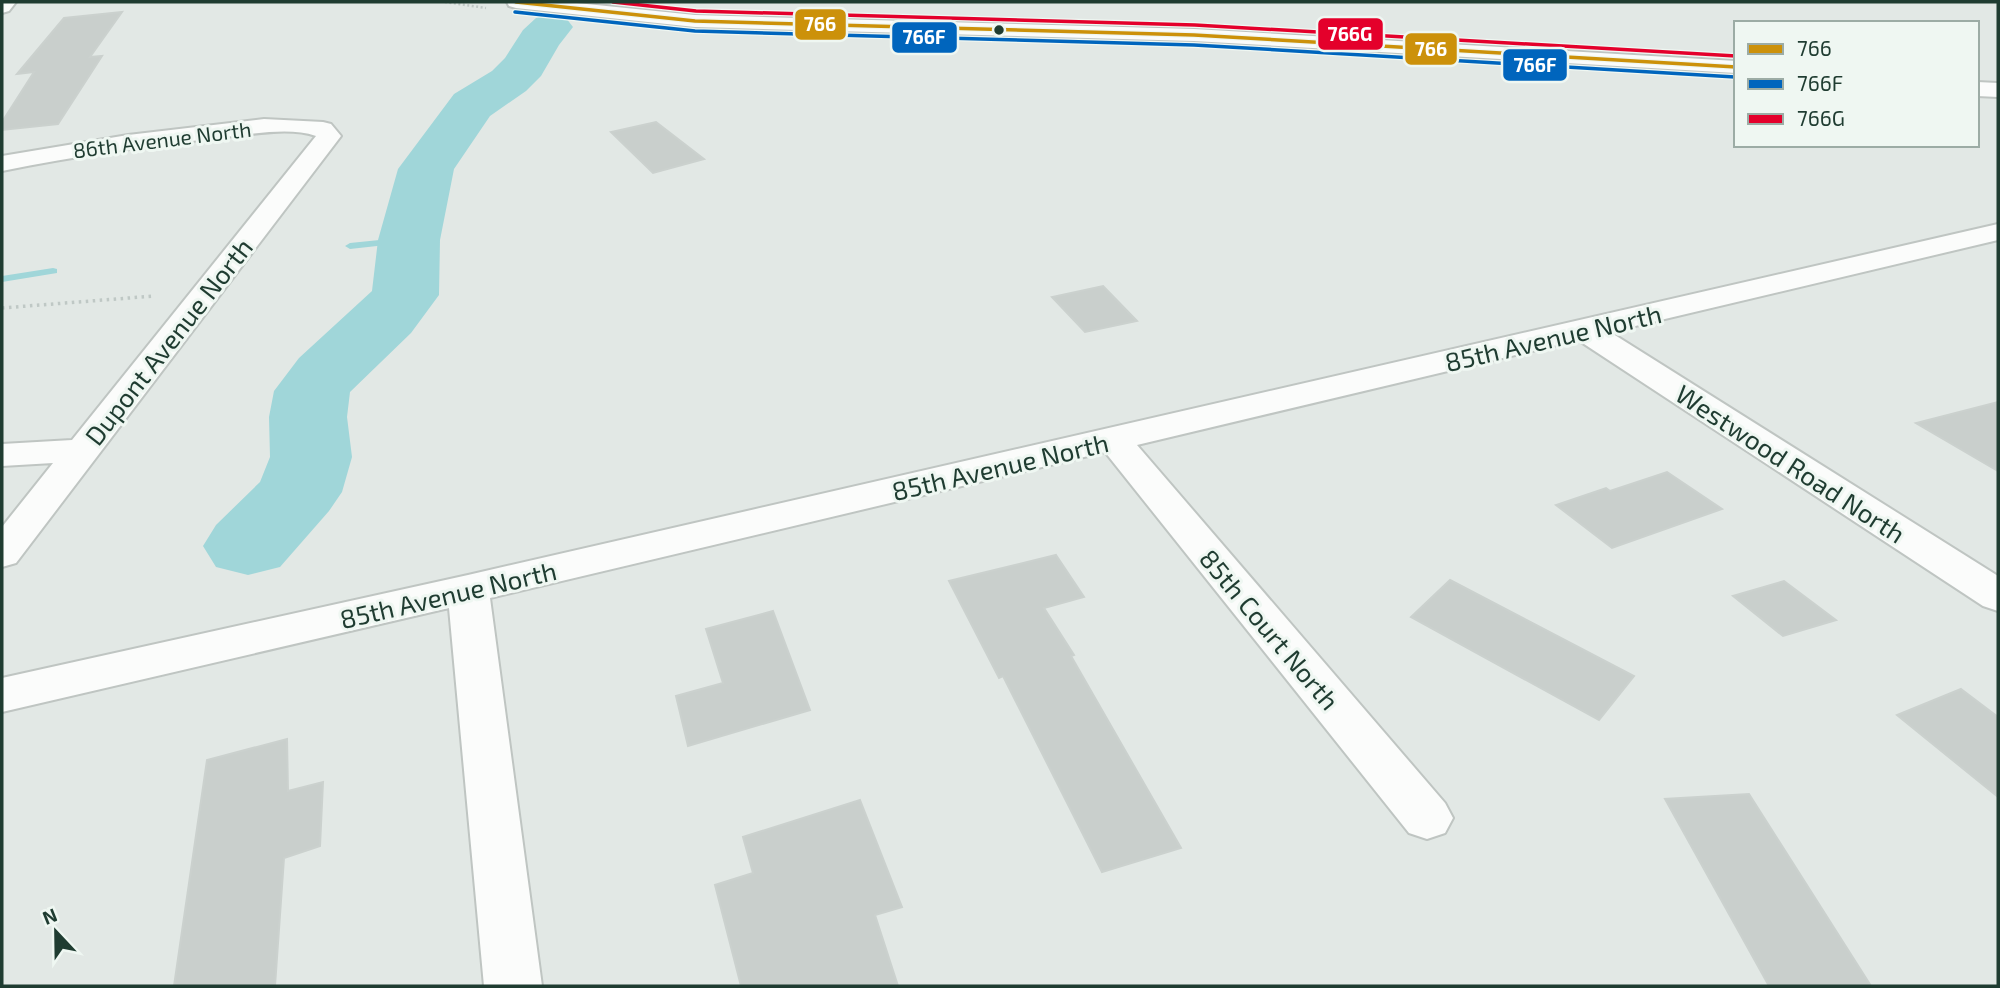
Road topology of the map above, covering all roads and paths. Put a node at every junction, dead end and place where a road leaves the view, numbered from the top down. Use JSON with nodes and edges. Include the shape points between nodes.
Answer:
{"nodes":[{"id":1,"x":7,"y":2,"type":"edge"},
{"id":2,"x":516,"y":2,"type":"edge"},
{"id":3,"x":872,"y":2,"type":"edge"},
{"id":4,"x":2,"y":8,"type":"edge"},
{"id":5,"x":873,"y":26,"type":"junction"},
{"id":6,"x":1734,"y":67,"type":"edge"},
{"id":7,"x":1979,"y":89,"type":"edge"},
{"id":8,"x":1998,"y":90,"type":"edge"},
{"id":9,"x":323,"y":129,"type":"joint"},
{"id":10,"x":2,"y":163,"type":"edge"},
{"id":11,"x":1998,"y":232,"type":"edge"},
{"id":12,"x":144,"y":297,"type":"dead end"},
{"id":13,"x":2,"y":309,"type":"edge"},
{"id":14,"x":1584,"y":330,"type":"junction"},
{"id":15,"x":1114,"y":439,"type":"junction"},
{"id":16,"x":81,"y":450,"type":"junction"},
{"id":17,"x":2,"y":455,"type":"edge"},
{"id":18,"x":2,"y":554,"type":"edge"},
{"id":19,"x":468,"y":589,"type":"junction"},
{"id":20,"x":1998,"y":596,"type":"edge"},
{"id":21,"x":2,"y":695,"type":"edge"},
{"id":22,"x":1427,"y":818,"type":"dead end"},
{"id":23,"x":513,"y":986,"type":"edge"}],
"edges":[{"from":1,"to":4,"type":"street"},
{"from":2,"to":5,"type":"street","via":[[695,20]]},
{"from":3,"to":5,"type":"street"},
{"from":5,"to":6,"type":"street","via":[[1268,38]]},
{"from":7,"to":8,"type":"street"},
{"from":9,"to":10,"type":"street","name":"86th Avenue North","via":[[270,127],[142,139]]},
{"from":9,"to":16,"type":"street","name":"Dupont Avenue North","via":[[329,136],[323,146]]},
{"from":11,"to":14,"type":"street","name":"85th Avenue North"},
{"from":12,"to":13,"type":"path"},
{"from":14,"to":15,"type":"street","name":"85th Avenue North"},
{"from":14,"to":20,"type":"street","name":"Westwood Road North"},
{"from":15,"to":19,"type":"street","name":"85th Avenue North"},
{"from":15,"to":22,"type":"street","name":"85th Court North"},
{"from":16,"to":17,"type":"street"},
{"from":16,"to":18,"type":"street","name":"Dupont Avenue North"},
{"from":19,"to":21,"type":"street","name":"85th Avenue North"},
{"from":19,"to":23,"type":"street"}]}
